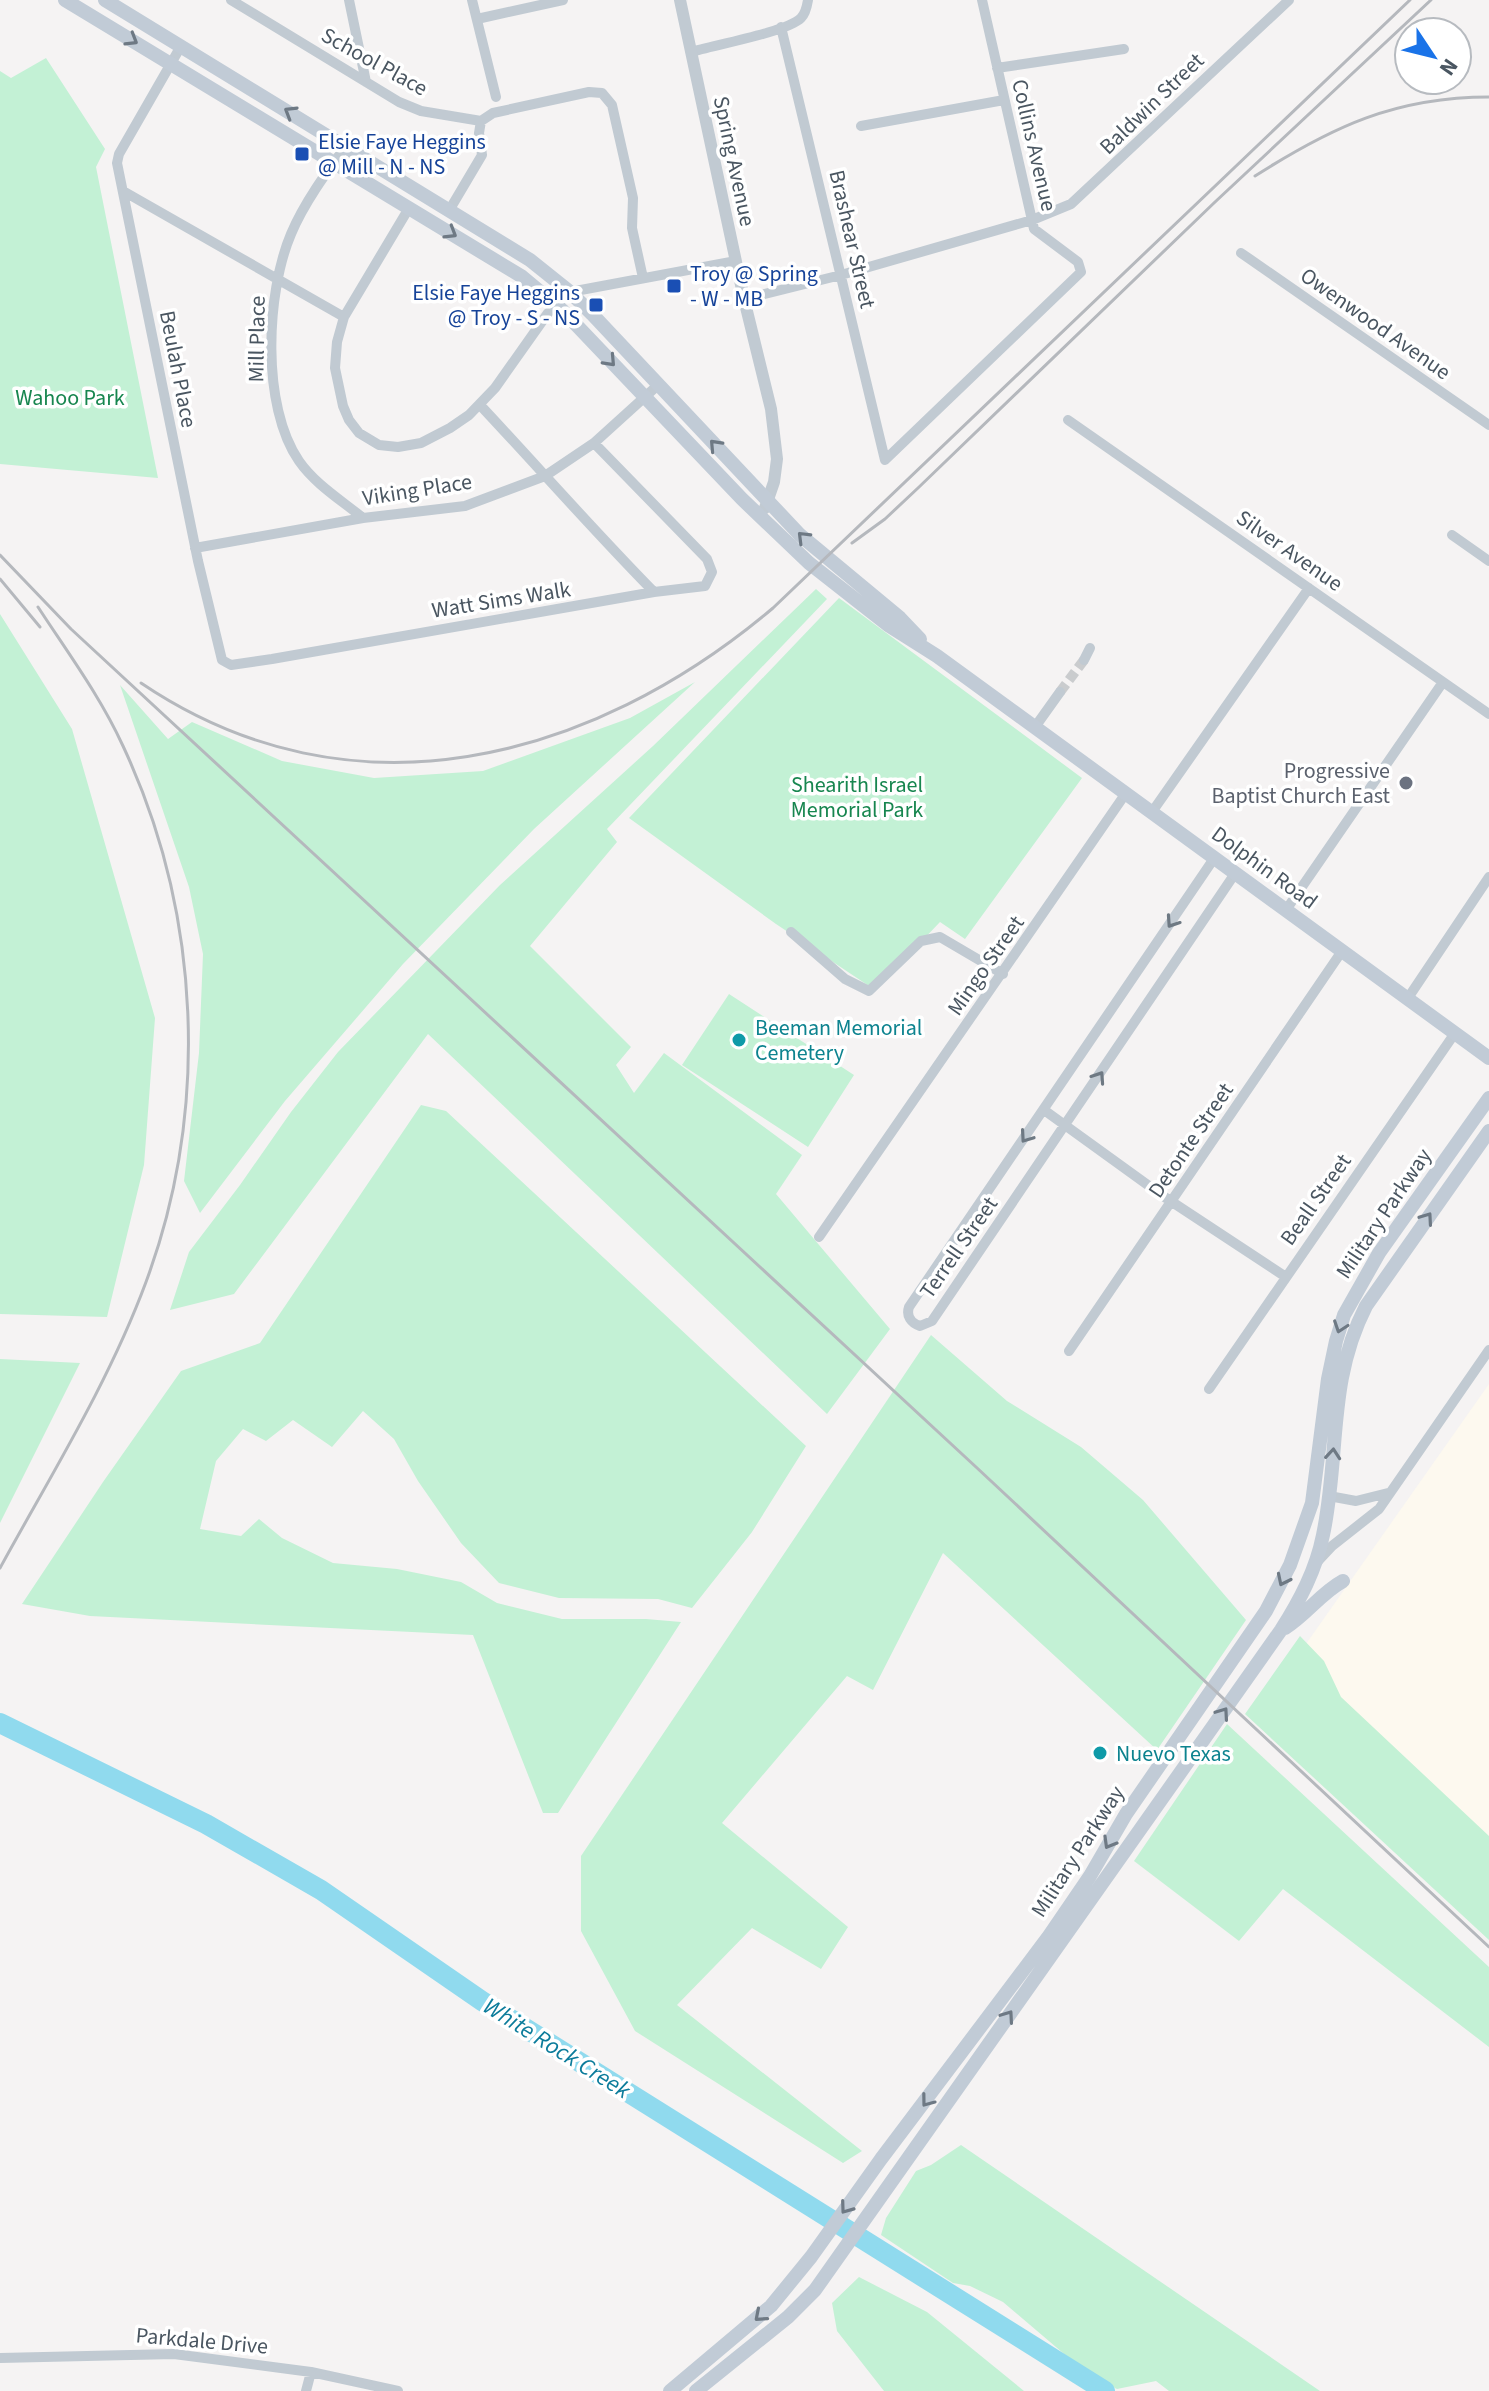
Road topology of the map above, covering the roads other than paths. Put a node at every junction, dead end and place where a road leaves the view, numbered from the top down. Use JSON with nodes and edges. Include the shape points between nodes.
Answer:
{"nodes":[{"id":1,"x":65,"y":0,"type":"edge"},
{"id":2,"x":105,"y":0,"type":"edge"},
{"id":3,"x":231,"y":0,"type":"edge"},
{"id":4,"x":251,"y":0,"type":"edge"},
{"id":5,"x":349,"y":0,"type":"edge"},
{"id":6,"x":472,"y":0,"type":"edge"},
{"id":7,"x":563,"y":0,"type":"edge"},
{"id":8,"x":680,"y":0,"type":"edge"},
{"id":9,"x":982,"y":0,"type":"edge"},
{"id":10,"x":1289,"y":0,"type":"edge"},
{"id":11,"x":807,"y":4,"type":"edge"},
{"id":12,"x":253,"y":13,"type":"junction"},
{"id":13,"x":477,"y":19,"type":"junction"},
{"id":14,"x":781,"y":27,"type":"junction"},
{"id":15,"x":181,"y":46,"type":"junction"},
{"id":16,"x":1124,"y":49,"type":"dead end"},
{"id":17,"x":691,"y":52,"type":"junction"},
{"id":18,"x":171,"y":64,"type":"junction"},
{"id":19,"x":997,"y":68,"type":"junction"},
{"id":20,"x":366,"y":82,"type":"junction"},
{"id":21,"x":496,"y":97,"type":"dead end"},
{"id":22,"x":1004,"y":100,"type":"junction"},
{"id":23,"x":481,"y":121,"type":"junction"},
{"id":24,"x":861,"y":126,"type":"dead end"},
{"id":25,"x":346,"y":146,"type":"junction"},
{"id":26,"x":335,"y":161,"type":"junction"},
{"id":27,"x":123,"y":191,"type":"junction"},
{"id":28,"x":409,"y":208,"type":"junction"},
{"id":29,"x":450,"y":209,"type":"junction"},
{"id":30,"x":1032,"y":220,"type":"junction"},
{"id":31,"x":1241,"y":253,"type":"dead end"},
{"id":32,"x":736,"y":261,"type":"junction"},
{"id":33,"x":841,"y":275,"type":"junction"},
{"id":34,"x":643,"y":278,"type":"junction"},
{"id":35,"x":278,"y":279,"type":"junction"},
{"id":36,"x":570,"y":292,"type":"junction"},
{"id":37,"x":744,"y":299,"type":"junction"},
{"id":38,"x":556,"y":305,"type":"junction"},
{"id":39,"x":344,"y":317,"type":"junction"},
{"id":40,"x":658,"y":385,"type":"junction"},
{"id":41,"x":644,"y":397,"type":"junction"},
{"id":42,"x":480,"y":405,"type":"junction"},
{"id":43,"x":1068,"y":420,"type":"dead end"},
{"id":44,"x":1489,"y":425,"type":"edge"},
{"id":45,"x":594,"y":443,"type":"junction"},
{"id":46,"x":885,"y":460,"type":"joint"},
{"id":47,"x":545,"y":476,"type":"junction"},
{"id":48,"x":769,"y":502,"type":"junction"},
{"id":49,"x":760,"y":516,"type":"junction"},
{"id":50,"x":363,"y":518,"type":"junction"},
{"id":51,"x":1452,"y":535,"type":"dead end"},
{"id":52,"x":196,"y":551,"type":"junction"},
{"id":53,"x":1489,"y":561,"type":"edge"},
{"id":54,"x":1309,"y":588,"type":"junction"},
{"id":55,"x":654,"y":592,"type":"junction"},
{"id":56,"x":1090,"y":648,"type":"dead end"},
{"id":57,"x":937,"y":656,"type":"junction"},
{"id":58,"x":1084,"y":660,"type":"tunnel mouth"},
{"id":59,"x":1443,"y":682,"type":"junction"},
{"id":60,"x":1060,"y":692,"type":"tunnel mouth"},
{"id":61,"x":1489,"y":714,"type":"edge"},
{"id":62,"x":1035,"y":727,"type":"junction"},
{"id":63,"x":1126,"y":793,"type":"junction"},
{"id":64,"x":1152,"y":812,"type":"junction"},
{"id":65,"x":1215,"y":857,"type":"junction"},
{"id":66,"x":1236,"y":872,"type":"junction"},
{"id":67,"x":1489,"y":877,"type":"edge"},
{"id":68,"x":1286,"y":910,"type":"junction"},
{"id":69,"x":791,"y":932,"type":"dead end"},
{"id":70,"x":1342,"y":951,"type":"junction"},
{"id":71,"x":1003,"y":974,"type":"junction"},
{"id":72,"x":1408,"y":998,"type":"junction"},
{"id":73,"x":1455,"y":1033,"type":"junction"},
{"id":74,"x":1489,"y":1058,"type":"edge"},
{"id":75,"x":1489,"y":1098,"type":"edge"},
{"id":76,"x":1044,"y":1110,"type":"junction"},
{"id":77,"x":1065,"y":1127,"type":"junction"},
{"id":78,"x":1489,"y":1131,"type":"edge"},
{"id":79,"x":1172,"y":1202,"type":"junction"},
{"id":80,"x":819,"y":1237,"type":"dead end"},
{"id":81,"x":1286,"y":1277,"type":"junction"},
{"id":82,"x":1489,"y":1350,"type":"edge"},
{"id":83,"x":1069,"y":1351,"type":"dead end"},
{"id":84,"x":1209,"y":1389,"type":"dead end"},
{"id":85,"x":1388,"y":1493,"type":"junction"},
{"id":86,"x":1329,"y":1496,"type":"junction"},
{"id":87,"x":1312,"y":1503,"type":"junction"},
{"id":88,"x":1316,"y":1564,"type":"junction"},
{"id":89,"x":1343,"y":1581,"type":"dead end"},
{"id":90,"x":1281,"y":1630,"type":"junction"},
{"id":91,"x":1126,"y":1814,"type":"junction"},
{"id":92,"x":1143,"y":1827,"type":"junction"},
{"id":93,"x":955,"y":2063,"type":"junction"},
{"id":94,"x":967,"y":2073,"type":"junction"},
{"id":95,"x":0,"y":2358,"type":"edge"},
{"id":96,"x":311,"y":2372,"type":"junction"},
{"id":97,"x":306,"y":2391,"type":"edge"},
{"id":98,"x":398,"y":2391,"type":"edge"},
{"id":99,"x":670,"y":2391,"type":"edge"},
{"id":100,"x":696,"y":2391,"type":"edge"}],
"edges":[{"from":1,"to":18,"type":"main road","name":"Dolphin Road","one_way":true},
{"from":2,"to":15,"type":"main road","name":"Dolphin Road"},
{"from":3,"to":12,"type":"street","name":"School Place"},
{"from":4,"to":12,"type":"street"},
{"from":5,"to":20,"type":"street"},
{"from":6,"to":13,"type":"street"},
{"from":7,"to":13,"type":"street"},
{"from":8,"to":17,"type":"street","name":"Spring Avenue"},
{"from":9,"to":19,"type":"street","name":"Collins Avenue"},
{"from":10,"to":30,"type":"street","name":"Baldwin Street","via":[[1077,201]]},
{"from":11,"to":14,"type":"street","via":[[799,20]]},
{"from":12,"to":20,"type":"street","name":"School Place"},
{"from":13,"to":21,"type":"street"},
{"from":14,"to":17,"type":"street"},
{"from":14,"to":33,"type":"street","name":"Brashear Street"},
{"from":15,"to":18,"type":"street","name":"Beulah Place"},
{"from":25,"to":15,"type":"main road","name":"Dolphin Road","one_way":true},
{"from":16,"to":19,"type":"street"},
{"from":17,"to":32,"type":"street","name":"Spring Avenue"},
{"from":18,"to":26,"type":"main road","name":"Dolphin Road"},
{"from":18,"to":27,"type":"street","name":"Beulah Place","via":[[119,154]]},
{"from":19,"to":22,"type":"street","name":"Collins Avenue"},
{"from":20,"to":23,"type":"street","name":"School Place","via":[[421,111]]},
{"from":22,"to":24,"type":"street"},
{"from":22,"to":30,"type":"street","name":"Collins Avenue"},
{"from":23,"to":29,"type":"street","via":[[482,155]]},
{"from":23,"to":34,"type":"street","name":"School Place","via":[[493,113],[589,92],[606,96],[633,198],[632,228]]},
{"from":25,"to":26,"type":"street","name":"Mill Place"},
{"from":25,"to":29,"type":"main road","name":"Dolphin Road"},
{"from":26,"to":28,"type":"main road","name":"Dolphin Road"},
{"from":26,"to":35,"type":"street","name":"Mill Place","via":[[297,220]]},
{"from":27,"to":35,"type":"street"},
{"from":27,"to":52,"type":"street","name":"Beulah Place"},
{"from":28,"to":38,"type":"main road","name":"Dolphin Road","one_way":true,"via":[[521,276]]},
{"from":28,"to":39,"type":"street"},
{"from":29,"to":36,"type":"main road","name":"Dolphin Road"},
{"from":30,"to":33,"type":"street","name":"Baldwin Street"},
{"from":30,"to":46,"type":"street","name":"Collins Avenue","via":[[1036,233],[1078,262],[1079,276]]},
{"from":31,"to":44,"type":"street","name":"Owenwood Avenue"},
{"from":32,"to":34,"type":"street"},
{"from":32,"to":37,"type":"street","name":"Spring Avenue"},
{"from":33,"to":37,"type":"street","name":"Baldwin Street"},
{"from":33,"to":46,"type":"street","name":"Brashear Street"},
{"from":34,"to":36,"type":"street"},
{"from":35,"to":39,"type":"street"},
{"from":35,"to":50,"type":"street","name":"Mill Place","via":[[271,359],[287,440],[308,473]]},
{"from":36,"to":38,"type":"street"},
{"from":36,"to":40,"type":"main road","name":"Dolphin Road"},
{"from":37,"to":48,"type":"street","name":"Spring Avenue","via":[[771,409],[777,459]]},
{"from":38,"to":41,"type":"main road","name":"Dolphin Road","one_way":true},
{"from":38,"to":42,"type":"street"},
{"from":39,"to":42,"type":"street","via":[[337,342],[338,388],[349,420],[369,440],[398,447],[421,443]]},
{"from":40,"to":41,"type":"street","name":"Viking Place"},
{"from":48,"to":40,"type":"main road","name":"Dolphin Road","one_way":true},
{"from":41,"to":45,"type":"street","name":"Viking Place"},
{"from":41,"to":49,"type":"main road","name":"Dolphin Road"},
{"from":42,"to":47,"type":"street"},
{"from":43,"to":54,"type":"street","name":"Silver Avenue"},
{"from":45,"to":47,"type":"street","name":"Viking Place"},
{"from":45,"to":55,"type":"street","name":"Watt Sims Walk","via":[[711,565],[705,586]]},
{"from":47,"to":50,"type":"street","name":"Viking Place","via":[[465,506]]},
{"from":47,"to":55,"type":"street"},
{"from":48,"to":49,"type":"street","name":"Spring Avenue"},
{"from":57,"to":48,"type":"main road","name":"Dolphin Road","one_way":true},
{"from":49,"to":57,"type":"main road","name":"Dolphin Road","via":[[888,625]]},
{"from":50,"to":52,"type":"street","name":"Viking Place"},
{"from":51,"to":53,"type":"street"},
{"from":52,"to":55,"type":"street","name":"Watt Sims Walk","via":[[222,660],[231,665]]},
{"from":54,"to":59,"type":"street","name":"Silver Avenue"},
{"from":54,"to":64,"type":"street"},
{"from":56,"to":58,"type":"street"},
{"from":57,"to":62,"type":"main road","name":"Dolphin Road"},
{"from":59,"to":61,"type":"street","name":"Silver Avenue"},
{"from":59,"to":68,"type":"street"},
{"from":60,"to":62,"type":"street"},
{"from":62,"to":63,"type":"main road","name":"Dolphin Road"},
{"from":63,"to":64,"type":"main road","name":"Dolphin Road"},
{"from":63,"to":71,"type":"street","name":"Mingo Street"},
{"from":64,"to":65,"type":"main road","name":"Dolphin Road"},
{"from":65,"to":66,"type":"main road","name":"Dolphin Road"},
{"from":65,"to":76,"type":"street","name":"Terrell Street","one_way":true},
{"from":66,"to":68,"type":"main road","name":"Dolphin Road"},
{"from":77,"to":66,"type":"street","name":"Terrell Street","one_way":true},
{"from":67,"to":72,"type":"street"},
{"from":68,"to":70,"type":"main road","name":"Dolphin Road"},
{"from":69,"to":71,"type":"street","via":[[845,979],[869,991],[921,941],[940,937]]},
{"from":70,"to":72,"type":"main road","name":"Dolphin Road"},
{"from":70,"to":79,"type":"street","name":"Detonte Street"},
{"from":71,"to":80,"type":"street","name":"Mingo Street"},
{"from":72,"to":73,"type":"main road","name":"Dolphin Road"},
{"from":73,"to":74,"type":"main road","name":"Dolphin Road"},
{"from":73,"to":81,"type":"street","name":"Beall Street"},
{"from":75,"to":87,"type":"main road","name":"Military Parkway","one_way":true,"via":[[1379,1253],[1344,1315],[1328,1379]]},
{"from":76,"to":77,"type":"street"},
{"from":76,"to":77,"type":"street","name":"Terrell Street","one_way":true,"via":[[909,1307],[912,1322],[932,1321]]},
{"from":77,"to":79,"type":"street"},
{"from":86,"to":78,"type":"main road","name":"Military Parkway","one_way":true,"via":[[1340,1380],[1358,1322]]},
{"from":79,"to":81,"type":"street"},
{"from":79,"to":83,"type":"street","name":"Detonte Street"},
{"from":81,"to":84,"type":"street","name":"Beall Street"},
{"from":82,"to":85,"type":"street"},
{"from":85,"to":86,"type":"street","via":[[1356,1501]]},
{"from":85,"to":88,"type":"street","via":[[1379,1509]]},
{"from":86,"to":87,"type":"main road"},
{"from":86,"to":88,"type":"main road","name":"Military Parkway"},
{"from":87,"to":91,"type":"main road","name":"Military Parkway","one_way":true,"via":[[1290,1565],[1266,1611]]},
{"from":88,"to":90,"type":"main road","name":"Military Parkway"},
{"from":89,"to":90,"type":"main road"},
{"from":92,"to":90,"type":"main road","name":"Military Parkway","one_way":true},
{"from":91,"to":92,"type":"main road"},
{"from":91,"to":93,"type":"main road","name":"Military Parkway","one_way":true,"via":[[1049,1936]]},
{"from":94,"to":92,"type":"main road","name":"Military Parkway","one_way":true},
{"from":93,"to":94,"type":"main road"},
{"from":93,"to":99,"type":"main road","name":"Military Parkway","one_way":true,"via":[[771,2306]]},
{"from":94,"to":100,"type":"main road","name":"Military Parkway","via":[[815,2290]]},
{"from":95,"to":96,"type":"street","name":"Parkdale Drive","via":[[174,2354]]},
{"from":96,"to":97,"type":"street"},
{"from":96,"to":98,"type":"street","name":"Parkdale Drive"}]}
